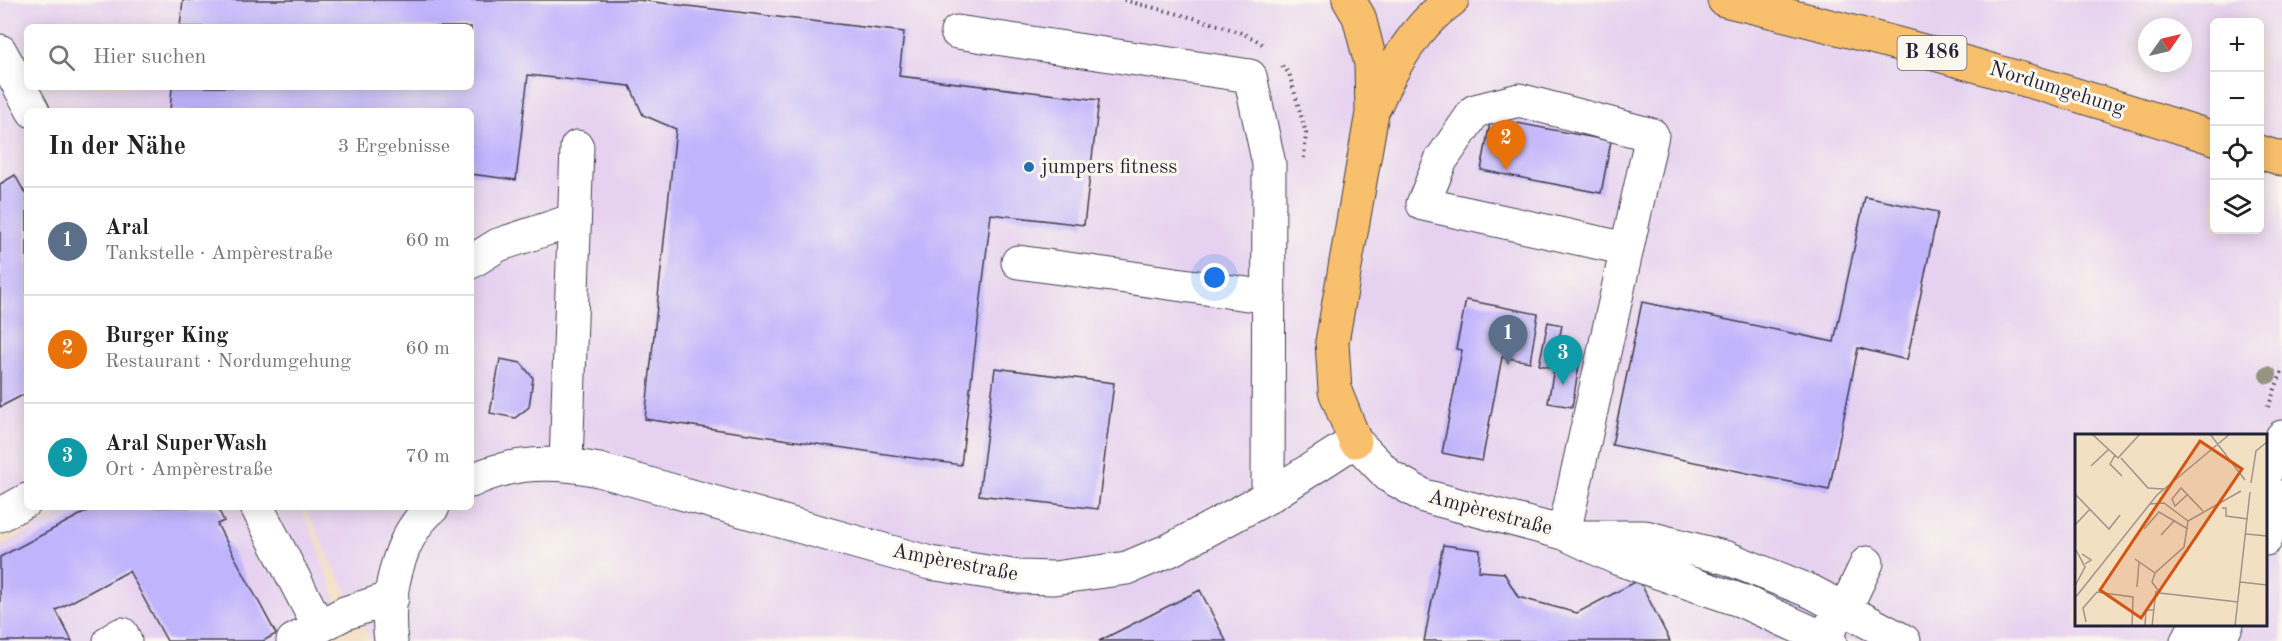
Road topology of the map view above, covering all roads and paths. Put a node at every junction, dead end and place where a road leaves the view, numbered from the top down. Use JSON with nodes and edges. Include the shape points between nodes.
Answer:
{"nodes":[{"id":1,"x":1350,"y":0,"type":"edge"},
{"id":2,"x":1452,"y":0,"type":"edge"},
{"id":3,"x":1724,"y":0,"type":"edge"},
{"id":4,"x":957,"y":32,"type":"dead end"},
{"id":5,"x":0,"y":51,"type":"edge"},
{"id":6,"x":31,"y":108,"type":"edge"},
{"id":7,"x":1372,"y":113,"type":"junction"},
{"id":8,"x":2210,"y":137,"type":"edge"},
{"id":9,"x":577,"y":147,"type":"dead end"},
{"id":10,"x":2264,"y":154,"type":"edge"},
{"id":11,"x":2282,"y":159,"type":"edge"},
{"id":12,"x":574,"y":220,"type":"junction"},
{"id":13,"x":1627,"y":249,"type":"junction"},
{"id":14,"x":474,"y":260,"type":"edge"},
{"id":15,"x":1018,"y":262,"type":"dead end"},
{"id":16,"x":1269,"y":297,"type":"junction"},
{"id":17,"x":2282,"y":371,"type":"edge"},
{"id":18,"x":2274,"y":426,"type":"edge"},
{"id":19,"x":1355,"y":441,"type":"junction"},
{"id":20,"x":2267,"y":462,"type":"edge"},
{"id":21,"x":566,"y":463,"type":"junction"},
{"id":22,"x":474,"y":480,"type":"edge"},
{"id":23,"x":1268,"y":497,"type":"junction"},
{"id":24,"x":2282,"y":497,"type":"edge"},
{"id":25,"x":24,"y":502,"type":"edge"},
{"id":26,"x":258,"y":510,"type":"edge"},
{"id":27,"x":429,"y":510,"type":"edge"},
{"id":28,"x":0,"y":515,"type":"edge"},
{"id":29,"x":2267,"y":534,"type":"edge"},
{"id":30,"x":1580,"y":540,"type":"junction"},
{"id":31,"x":1867,"y":563,"type":"dead end"},
{"id":32,"x":392,"y":597,"type":"junction"},
{"id":33,"x":1845,"y":609,"type":"junction"},
{"id":34,"x":2196,"y":626,"type":"edge"},
{"id":35,"x":2226,"y":626,"type":"edge"},
{"id":36,"x":306,"y":634,"type":"edge"},
{"id":37,"x":110,"y":641,"type":"edge"},
{"id":38,"x":125,"y":641,"type":"edge"},
{"id":39,"x":391,"y":641,"type":"edge"},
{"id":40,"x":1830,"y":641,"type":"edge"},
{"id":41,"x":1904,"y":641,"type":"edge"},
{"id":42,"x":2187,"y":641,"type":"edge"},
{"id":43,"x":2219,"y":641,"type":"edge"}],
"edges":[{"from":1,"to":7,"type":"main road","via":[[1359,17],[1371,64]]},
{"from":2,"to":7,"type":"main road","via":[[1410,44],[1390,72]]},
{"from":3,"to":8,"type":"main road","name":"Nordumgehung","number":"B 486","via":[[1999,71]]},
{"from":4,"to":16,"type":"street","via":[[1250,76],[1269,164]]},
{"from":5,"to":6,"type":"street"},
{"from":7,"to":19,"type":"main road","via":[[1332,342],[1335,391]]},
{"from":9,"to":12,"type":"street"},
{"from":10,"to":11,"type":"main road"},
{"from":12,"to":14,"type":"street","via":[[498,245]]},
{"from":12,"to":21,"type":"street"},
{"from":13,"to":13,"type":"street","via":[[1652,135],[1519,100],[1475,111],[1441,160],[1423,204]]},
{"from":13,"to":30,"type":"street"},
{"from":15,"to":16,"type":"street"},
{"from":16,"to":23,"type":"street"},
{"from":17,"to":18,"type":"path"},
{"from":18,"to":20,"type":"street"},
{"from":19,"to":23,"type":"street","name":"Ampèrestraße"},
{"from":19,"to":30,"type":"street","name":"Ampèrestraße","via":[[1389,476],[1424,496]]},
{"from":21,"to":22,"type":"street","name":"Ampèrestraße","via":[[532,463]]},
{"from":21,"to":23,"type":"street","name":"Ampèrestraße","via":[[930,563],[1019,577],[1053,578],[1126,568],[1170,550]]},
{"from":24,"to":29,"type":"street"},
{"from":25,"to":28,"type":"street"},
{"from":26,"to":36,"type":"street"},
{"from":27,"to":32,"type":"street","via":[[405,544]]},
{"from":30,"to":33,"type":"street","name":"Ampèrestraße","via":[[1645,537],[1727,558]]},
{"from":30,"to":40,"type":"street","name":"Ampèrestraße","via":[[1619,559],[1742,601]]},
{"from":31,"to":33,"type":"street"},
{"from":32,"to":36,"type":"street","via":[[345,613]]},
{"from":32,"to":39,"type":"street","via":[[388,623]]},
{"from":33,"to":41,"type":"street","name":"Ampèrestraße"},
{"from":34,"to":42,"type":"street"},
{"from":35,"to":43,"type":"street"},
{"from":37,"to":38,"type":"street","via":[[122,634]]}]}
